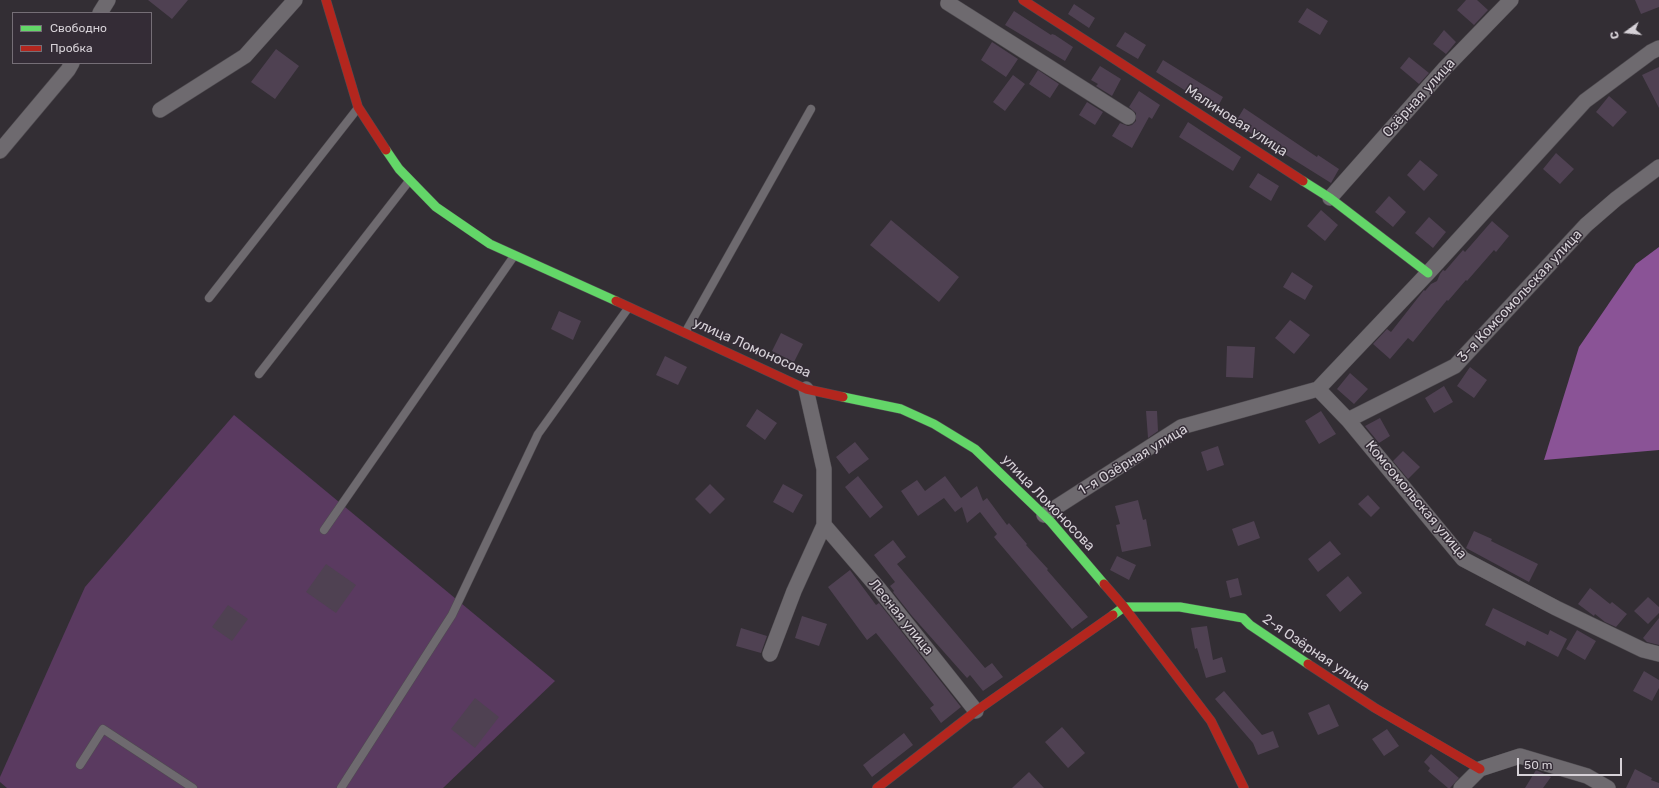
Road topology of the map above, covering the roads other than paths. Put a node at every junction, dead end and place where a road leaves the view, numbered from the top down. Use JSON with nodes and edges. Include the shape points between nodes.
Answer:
{"nodes":[{"id":1,"x":108,"y":0,"type":"edge"},
{"id":2,"x":295,"y":0,"type":"edge"},
{"id":3,"x":326,"y":0,"type":"edge"},
{"id":4,"x":949,"y":0,"type":"edge"},
{"id":5,"x":1023,"y":0,"type":"edge"},
{"id":6,"x":1511,"y":0,"type":"edge"},
{"id":7,"x":101,"y":12,"type":"edge"},
{"id":8,"x":1659,"y":48,"type":"edge"},
{"id":9,"x":71,"y":64,"type":"edge"},
{"id":10,"x":358,"y":107,"type":"junction"},
{"id":11,"x":811,"y":109,"type":"dead end"},
{"id":12,"x":160,"y":110,"type":"dead end"},
{"id":13,"x":1128,"y":117,"type":"dead end"},
{"id":14,"x":0,"y":151,"type":"edge"},
{"id":15,"x":1659,"y":167,"type":"edge"},
{"id":16,"x":410,"y":180,"type":"junction"},
{"id":17,"x":1330,"y":198,"type":"junction"},
{"id":18,"x":515,"y":256,"type":"junction"},
{"id":19,"x":1428,"y":273,"type":"junction"},
{"id":20,"x":208,"y":298,"type":"dead end"},
{"id":21,"x":630,"y":307,"type":"junction"},
{"id":22,"x":685,"y":333,"type":"junction"},
{"id":23,"x":259,"y":374,"type":"dead end"},
{"id":24,"x":806,"y":389,"type":"junction"},
{"id":25,"x":1318,"y":389,"type":"junction"},
{"id":26,"x":1348,"y":420,"type":"junction"},
{"id":27,"x":1044,"y":516,"type":"junction"},
{"id":28,"x":824,"y":525,"type":"junction"},
{"id":29,"x":324,"y":530,"type":"dead end"},
{"id":30,"x":1124,"y":606,"type":"junction"},
{"id":31,"x":770,"y":654,"type":"dead end"},
{"id":32,"x":1659,"y":654,"type":"edge"},
{"id":33,"x":976,"y":711,"type":"junction"},
{"id":34,"x":80,"y":765,"type":"dead end"},
{"id":35,"x":1480,"y":769,"type":"junction"},
{"id":36,"x":193,"y":788,"type":"edge"},
{"id":37,"x":341,"y":788,"type":"edge"},
{"id":38,"x":877,"y":788,"type":"edge"},
{"id":39,"x":1244,"y":788,"type":"edge"},
{"id":40,"x":1461,"y":788,"type":"edge"},
{"id":41,"x":1608,"y":788,"type":"edge"}],
"edges":[{"from":1,"to":7,"type":"street"},
{"from":2,"to":12,"type":"street","via":[[245,56]]},
{"from":3,"to":10,"type":"street","name":"улица Ломоносова"},
{"from":4,"to":13,"type":"street","via":[[948,3]]},
{"from":5,"to":17,"type":"street","name":"Малиновая улица"},
{"from":6,"to":17,"type":"street","name":"Озёрная улица","via":[[1445,68]]},
{"from":8,"to":19,"type":"street","via":[[1585,101]]},
{"from":9,"to":14,"type":"street"},
{"from":10,"to":16,"type":"street","name":"улица Ломоносова","via":[[399,170]]},
{"from":10,"to":20,"type":"lane"},
{"from":11,"to":22,"type":"lane"},
{"from":15,"to":26,"type":"street","name":"3-я Комсомольская улица","via":[[1586,225],[1455,366]]},
{"from":16,"to":18,"type":"street","name":"улица Ломоносова","via":[[436,207],[490,244]]},
{"from":16,"to":23,"type":"lane"},
{"from":17,"to":19,"type":"street","name":"Малиновая улица"},
{"from":18,"to":21,"type":"street","name":"улица Ломоносова"},
{"from":18,"to":29,"type":"lane"},
{"from":19,"to":25,"type":"street"},
{"from":21,"to":22,"type":"street","name":"улица Ломоносова"},
{"from":21,"to":37,"type":"lane","via":[[538,434],[452,615]]},
{"from":22,"to":24,"type":"street","name":"улица Ломоносова"},
{"from":24,"to":27,"type":"street","name":"улица Ломоносова","via":[[901,409],[934,424],[975,448]]},
{"from":24,"to":28,"type":"street","via":[[824,468]]},
{"from":25,"to":26,"type":"street","name":"Комсомольская улица"},
{"from":25,"to":27,"type":"street","name":"1-я Озёрная улица","via":[[1181,427]]},
{"from":26,"to":32,"type":"street","name":"Комсомольская улица","via":[[1463,559],[1556,608],[1643,650]]},
{"from":27,"to":30,"type":"street","name":"улица Ломоносова"},
{"from":28,"to":31,"type":"street","via":[[794,591]]},
{"from":28,"to":33,"type":"street","name":"Лесная улица","via":[[879,589]]},
{"from":30,"to":33,"type":"street"},
{"from":30,"to":35,"type":"street","name":"2-я Озёрная улица","via":[[1180,607],[1243,618],[1375,708]]},
{"from":30,"to":39,"type":"street","name":"улица Ломоносова","via":[[1211,721]]},
{"from":33,"to":38,"type":"street"},
{"from":34,"to":36,"type":"lane","via":[[103,729]]},
{"from":35,"to":40,"type":"street"},
{"from":35,"to":41,"type":"street","via":[[1520,756],[1587,776]]}]}
